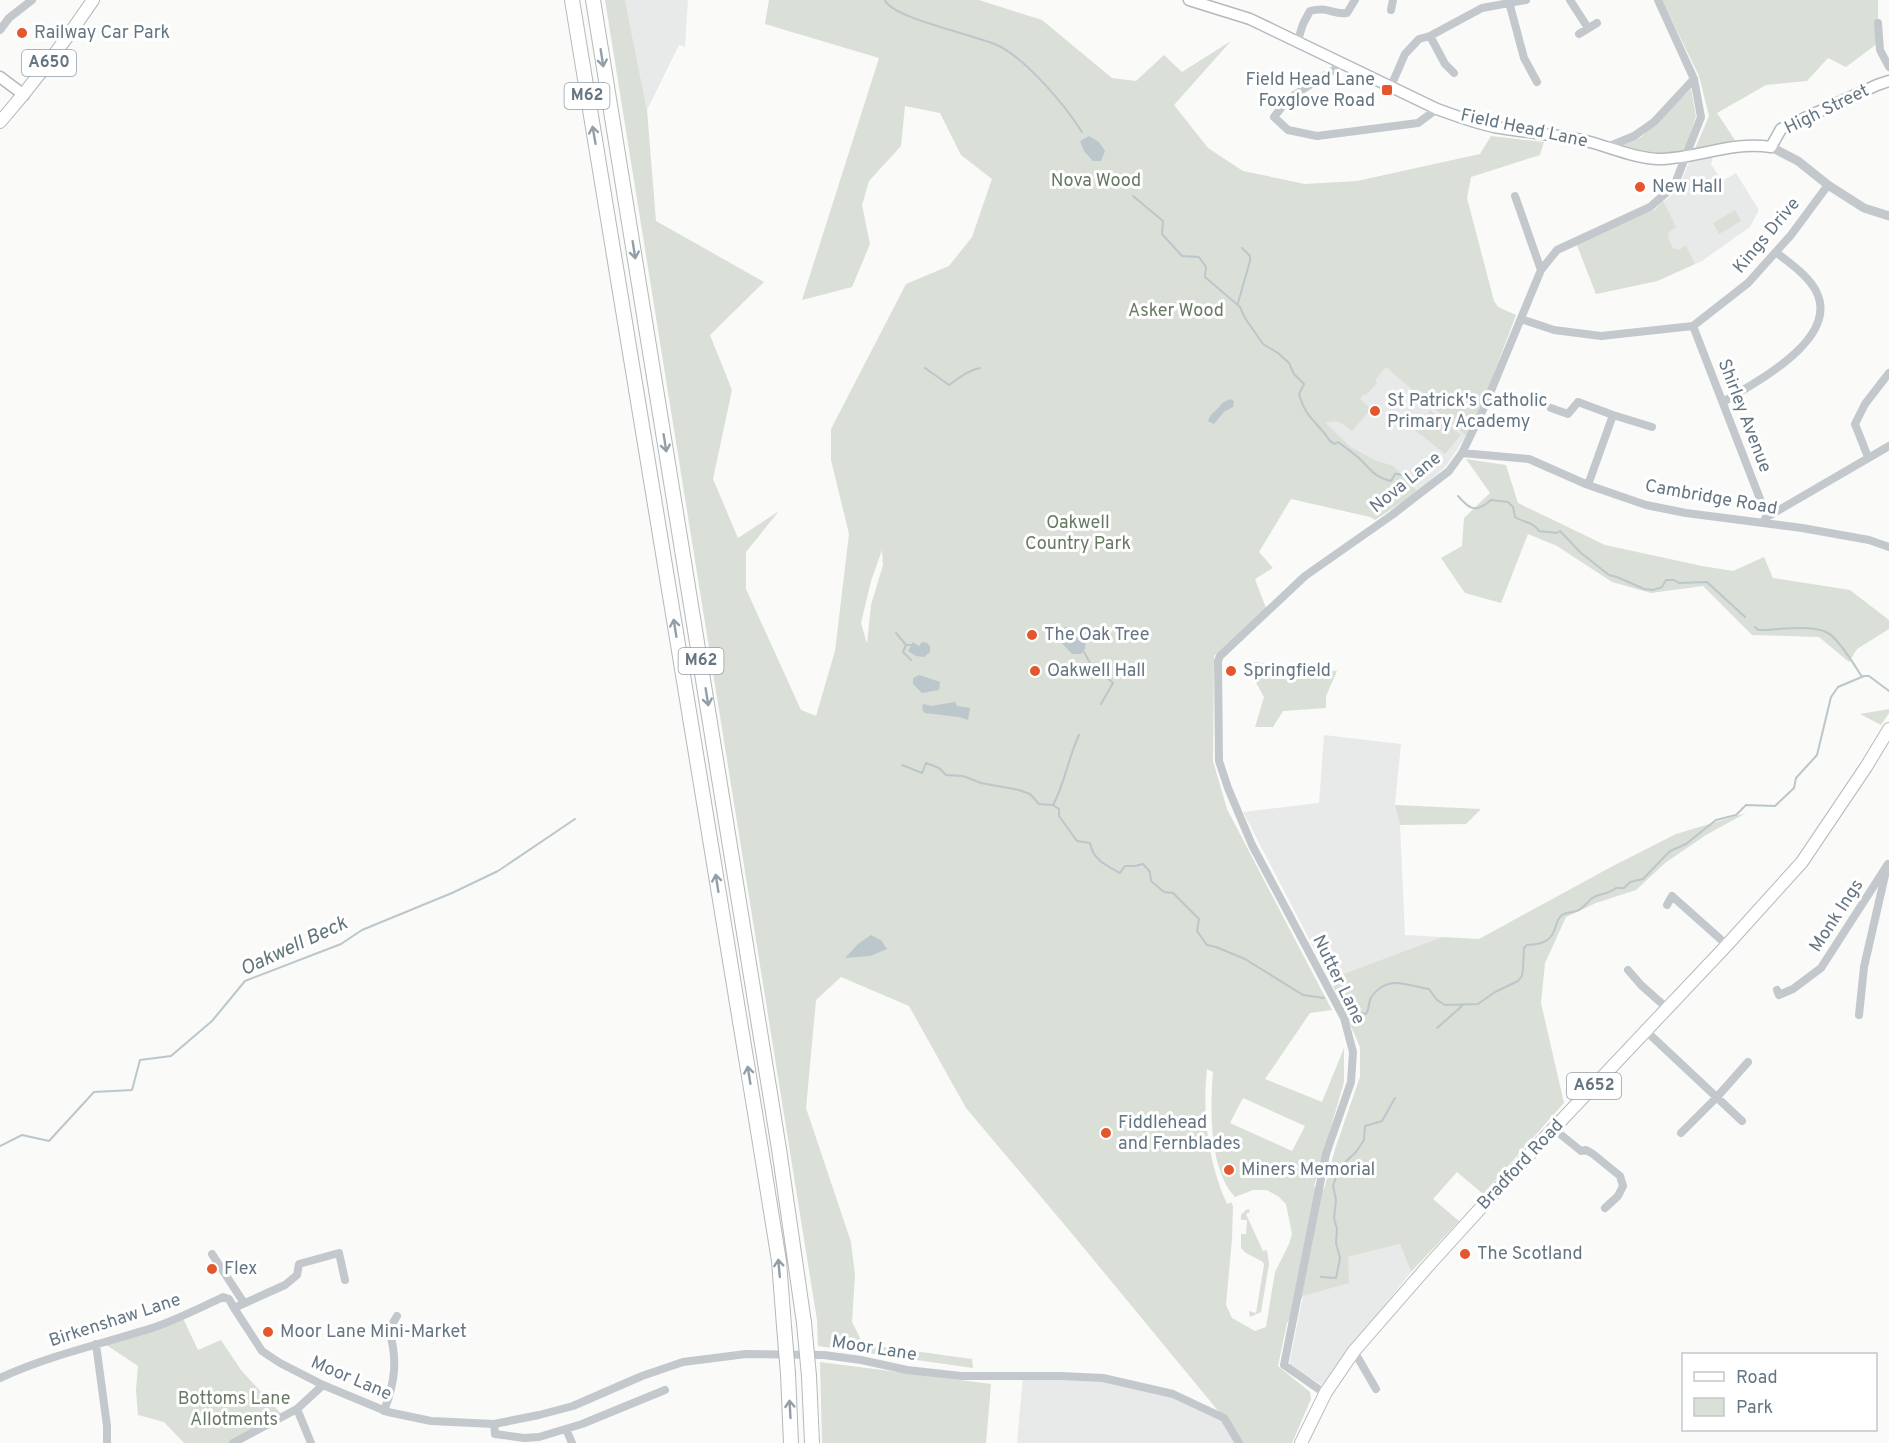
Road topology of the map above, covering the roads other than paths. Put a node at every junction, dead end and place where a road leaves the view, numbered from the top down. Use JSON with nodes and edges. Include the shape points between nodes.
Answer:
{"nodes":[{"id":1,"x":32,"y":0,"type":"edge"},
{"id":2,"x":93,"y":0,"type":"edge"},
{"id":3,"x":572,"y":0,"type":"edge"},
{"id":4,"x":593,"y":0,"type":"edge"},
{"id":5,"x":1189,"y":0,"type":"edge"},
{"id":6,"x":1355,"y":0,"type":"edge"},
{"id":7,"x":1393,"y":0,"type":"edge"},
{"id":8,"x":1526,"y":0,"type":"edge"},
{"id":9,"x":1570,"y":0,"type":"edge"},
{"id":10,"x":1658,"y":0,"type":"edge"},
{"id":11,"x":1509,"y":3,"type":"junction"},
{"id":12,"x":1481,"y":4,"type":"edge"},
{"id":13,"x":1391,"y":10,"type":"dead end"},
{"id":14,"x":1597,"y":23,"type":"dead end"},
{"id":15,"x":1878,"y":23,"type":"dead end"},
{"id":16,"x":1588,"y":28,"type":"junction"},
{"id":17,"x":0,"y":30,"type":"edge"},
{"id":18,"x":1579,"y":34,"type":"dead end"},
{"id":19,"x":1430,"y":36,"type":"junction"},
{"id":20,"x":1297,"y":43,"type":"junction"},
{"id":21,"x":1343,"y":64,"type":"junction"},
{"id":22,"x":1889,"y":67,"type":"edge"},
{"id":23,"x":1454,"y":73,"type":"dead end"},
{"id":24,"x":0,"y":77,"type":"edge"},
{"id":25,"x":1694,"y":79,"type":"junction"},
{"id":26,"x":1889,"y":81,"type":"edge"},
{"id":27,"x":1537,"y":82,"type":"dead end"},
{"id":28,"x":1391,"y":86,"type":"junction"},
{"id":29,"x":24,"y":95,"type":"junction"},
{"id":30,"x":1437,"y":109,"type":"junction"},
{"id":31,"x":0,"y":122,"type":"edge"},
{"id":32,"x":1607,"y":147,"type":"junction"},
{"id":33,"x":1771,"y":147,"type":"junction"},
{"id":34,"x":1686,"y":157,"type":"junction"},
{"id":35,"x":1828,"y":185,"type":"junction"},
{"id":36,"x":1515,"y":196,"type":"dead end"},
{"id":37,"x":1889,"y":216,"type":"edge"},
{"id":38,"x":1776,"y":252,"type":"junction"},
{"id":39,"x":1541,"y":270,"type":"junction"},
{"id":40,"x":1521,"y":319,"type":"junction"},
{"id":41,"x":1694,"y":326,"type":"junction"},
{"id":42,"x":1889,"y":373,"type":"edge"},
{"id":43,"x":1723,"y":402,"type":"junction"},
{"id":44,"x":1551,"y":408,"type":"dead end"},
{"id":45,"x":1613,"y":416,"type":"junction"},
{"id":46,"x":1652,"y":427,"type":"dead end"},
{"id":47,"x":1889,"y":446,"type":"edge"},
{"id":48,"x":1462,"y":453,"type":"junction"},
{"id":49,"x":1868,"y":457,"type":"junction"},
{"id":50,"x":1588,"y":485,"type":"junction"},
{"id":51,"x":1765,"y":520,"type":"junction"},
{"id":52,"x":1889,"y":547,"type":"edge"},
{"id":53,"x":1218,"y":675,"type":"joint"},
{"id":54,"x":1889,"y":729,"type":"edge"},
{"id":55,"x":1888,"y":862,"type":"edge"},
{"id":56,"x":1667,"y":905,"type":"dead end"},
{"id":57,"x":1727,"y":945,"type":"junction"},
{"id":58,"x":1628,"y":970,"type":"dead end"},
{"id":59,"x":1780,"y":996,"type":"dead end"},
{"id":60,"x":1668,"y":1009,"type":"junction"},
{"id":61,"x":1859,"y":1015,"type":"dead end"},
{"id":62,"x":1646,"y":1031,"type":"junction"},
{"id":63,"x":1748,"y":1062,"type":"dead end"},
{"id":64,"x":1717,"y":1097,"type":"junction"},
{"id":65,"x":1742,"y":1121,"type":"dead end"},
{"id":66,"x":1554,"y":1128,"type":"junction"},
{"id":67,"x":1681,"y":1133,"type":"dead end"},
{"id":68,"x":1605,"y":1208,"type":"dead end"},
{"id":69,"x":212,"y":1254,"type":"dead end"},
{"id":70,"x":345,"y":1280,"type":"dead end"},
{"id":71,"x":244,"y":1303,"type":"junction"},
{"id":72,"x":234,"y":1308,"type":"junction"},
{"id":73,"x":397,"y":1316,"type":"dead end"},
{"id":74,"x":96,"y":1344,"type":"junction"},
{"id":75,"x":1354,"y":1351,"type":"junction"},
{"id":76,"x":0,"y":1378,"type":"edge"},
{"id":77,"x":322,"y":1385,"type":"junction"},
{"id":78,"x":1376,"y":1389,"type":"dead end"},
{"id":79,"x":665,"y":1390,"type":"dead end"},
{"id":80,"x":1326,"y":1392,"type":"junction"},
{"id":81,"x":297,"y":1409,"type":"junction"},
{"id":82,"x":384,"y":1411,"type":"junction"},
{"id":83,"x":495,"y":1424,"type":"junction"},
{"id":84,"x":566,"y":1429,"type":"junction"},
{"id":85,"x":494,"y":1439,"type":"edge"},
{"id":86,"x":107,"y":1443,"type":"edge"},
{"id":87,"x":233,"y":1443,"type":"edge"},
{"id":88,"x":311,"y":1443,"type":"edge"},
{"id":89,"x":572,"y":1443,"type":"edge"},
{"id":90,"x":791,"y":1443,"type":"edge"},
{"id":91,"x":812,"y":1443,"type":"edge"},
{"id":92,"x":1239,"y":1443,"type":"edge"},
{"id":93,"x":1301,"y":1443,"type":"edge"}],
"edges":[{"from":1,"to":17,"type":"street"},
{"from":2,"to":29,"type":"main road","number":"A650"},
{"from":90,"to":3,"type":"highway","number":"M62","one_way":true,"bridge":true,"via":[[779,1261]]},
{"from":4,"to":91,"type":"highway","number":"M62","one_way":true,"bridge":true,"via":[[768,1078],[804,1323]]},
{"from":5,"to":20,"type":"main road","name":"Field Head Lane","via":[[1250,19]]},
{"from":6,"to":20,"type":"street","via":[[1347,13],[1310,11]]},
{"from":7,"to":13,"type":"street"},
{"from":8,"to":11,"type":"street"},
{"from":9,"to":16,"type":"street"},
{"from":10,"to":25,"type":"street","name":"Nova Lane"},
{"from":11,"to":12,"type":"street"},
{"from":11,"to":27,"type":"street","via":[[1524,58]]},
{"from":12,"to":19,"type":"street"},
{"from":14,"to":16,"type":"street"},
{"from":15,"to":22,"type":"street","via":[[1880,50]]},
{"from":16,"to":18,"type":"street"},
{"from":19,"to":23,"type":"street"},
{"from":19,"to":28,"type":"street","via":[[1419,39],[1405,54]]},
{"from":20,"to":21,"type":"main road","name":"Field Head Lane"},
{"from":21,"to":28,"type":"main road","name":"Field Head Lane"},
{"from":21,"to":30,"type":"street","via":[[1288,99],[1274,117],[1288,130],[1317,136],[1418,123]]},
{"from":24,"to":29,"type":"main road"},
{"from":25,"to":32,"type":"street","via":[[1654,122]]},
{"from":25,"to":34,"type":"street","name":"Nova Lane","via":[[1701,117]]},
{"from":26,"to":33,"type":"main road","name":"High Street","via":[[1781,129]]},
{"from":28,"to":30,"type":"main road","name":"Field Head Lane"},
{"from":29,"to":31,"type":"main road","number":"A650"},
{"from":30,"to":32,"type":"main road","name":"Field Head Lane","via":[[1494,127]]},
{"from":32,"to":34,"type":"main road","name":"Field Head Lane","via":[[1653,159]]},
{"from":33,"to":34,"type":"main road","name":"Field Head Lane","via":[[1737,145]]},
{"from":33,"to":35,"type":"street","via":[[1798,161]]},
{"from":34,"to":39,"type":"street","name":"Nova Lane","via":[[1674,186],[1650,207],[1557,250]]},
{"from":35,"to":37,"type":"street","via":[[1864,208]]},
{"from":35,"to":38,"type":"street","name":"Kings Drive"},
{"from":36,"to":39,"type":"street"},
{"from":38,"to":41,"type":"street","name":"Kings Drive","via":[[1748,284]]},
{"from":38,"to":43,"type":"street","via":[[1816,290],[1821,308],[1818,320],[1800,349]]},
{"from":39,"to":40,"type":"street","name":"Nova Lane"},
{"from":40,"to":41,"type":"street","via":[[1554,330],[1601,336]]},
{"from":40,"to":48,"type":"street","name":"Nova Lane"},
{"from":41,"to":43,"type":"street","name":"Shirley Avenue"},
{"from":42,"to":49,"type":"street","via":[[1855,424]]},
{"from":43,"to":51,"type":"street","name":"Shirley Avenue"},
{"from":44,"to":45,"type":"street","via":[[1568,414],[1578,402]]},
{"from":45,"to":46,"type":"street"},
{"from":45,"to":50,"type":"street"},
{"from":47,"to":49,"type":"street"},
{"from":48,"to":50,"type":"street","name":"Cambridge Road","via":[[1529,459]]},
{"from":48,"to":53,"type":"street","name":"Nova Lane","via":[[1449,471],[1305,576],[1220,657]]},
{"from":49,"to":51,"type":"street"},
{"from":50,"to":51,"type":"street","name":"Cambridge Road","via":[[1646,505],[1686,513]]},
{"from":51,"to":52,"type":"street","name":"Cambridge Road"},
{"from":53,"to":80,"type":"street","name":"Nutter Lane","via":[[1219,761],[1228,788],[1252,845],[1344,1018],[1353,1052],[1351,1082],[1326,1154],[1284,1365]]},
{"from":54,"to":57,"type":"main road","name":"Bradford Road","number":"A652","via":[[1802,862]]},
{"from":55,"to":59,"type":"street","name":"Monk Ings","via":[[1821,968]]},
{"from":55,"to":61,"type":"street","name":"Monk Ings","via":[[1864,967]]},
{"from":56,"to":57,"type":"street","via":[[1672,896]]},
{"from":57,"to":60,"type":"main road","name":"Bradford Road","number":"A652"},
{"from":58,"to":60,"type":"street"},
{"from":60,"to":62,"type":"main road","name":"Bradford Road","number":"A652"},
{"from":62,"to":64,"type":"street"},
{"from":62,"to":66,"type":"main road","name":"Bradford Road","number":"A652"},
{"from":63,"to":64,"type":"street"},
{"from":64,"to":65,"type":"street"},
{"from":64,"to":67,"type":"street"},
{"from":66,"to":68,"type":"street","via":[[1620,1176],[1623,1186]]},
{"from":66,"to":75,"type":"main road","name":"Bradford Road","number":"A652"},
{"from":69,"to":71,"type":"street"},
{"from":70,"to":71,"type":"street","via":[[339,1253],[299,1264],[297,1275],[285,1285]]},
{"from":71,"to":72,"type":"street"},
{"from":72,"to":74,"type":"street","name":"Birkenshaw Lane","via":[[223,1297],[155,1327]]},
{"from":72,"to":77,"type":"street","name":"Moor Lane","via":[[262,1351]]},
{"from":73,"to":82,"type":"street","via":[[389,1330],[395,1373]]},
{"from":74,"to":76,"type":"street","name":"Birkenshaw Lane"},
{"from":74,"to":86,"type":"street"},
{"from":75,"to":78,"type":"street"},
{"from":75,"to":80,"type":"main road","name":"Bradford Road","number":"A652"},
{"from":77,"to":81,"type":"street"},
{"from":77,"to":82,"type":"street","name":"Moor Lane"},
{"from":79,"to":84,"type":"street"},
{"from":80,"to":93,"type":"main road","name":"Bradford Road","number":"A652"},
{"from":81,"to":87,"type":"street"},
{"from":81,"to":88,"type":"street"},
{"from":82,"to":83,"type":"street","name":"Moor Lane","via":[[431,1421]]},
{"from":83,"to":85,"type":"street"},
{"from":83,"to":92,"type":"street","name":"Moor Lane","via":[[573,1406],[683,1362],[746,1354],[795,1355],[852,1359],[961,1376],[1103,1378],[1173,1394],[1224,1419]]},
{"from":84,"to":85,"type":"street","via":[[539,1437]]},
{"from":84,"to":89,"type":"street"}]}
